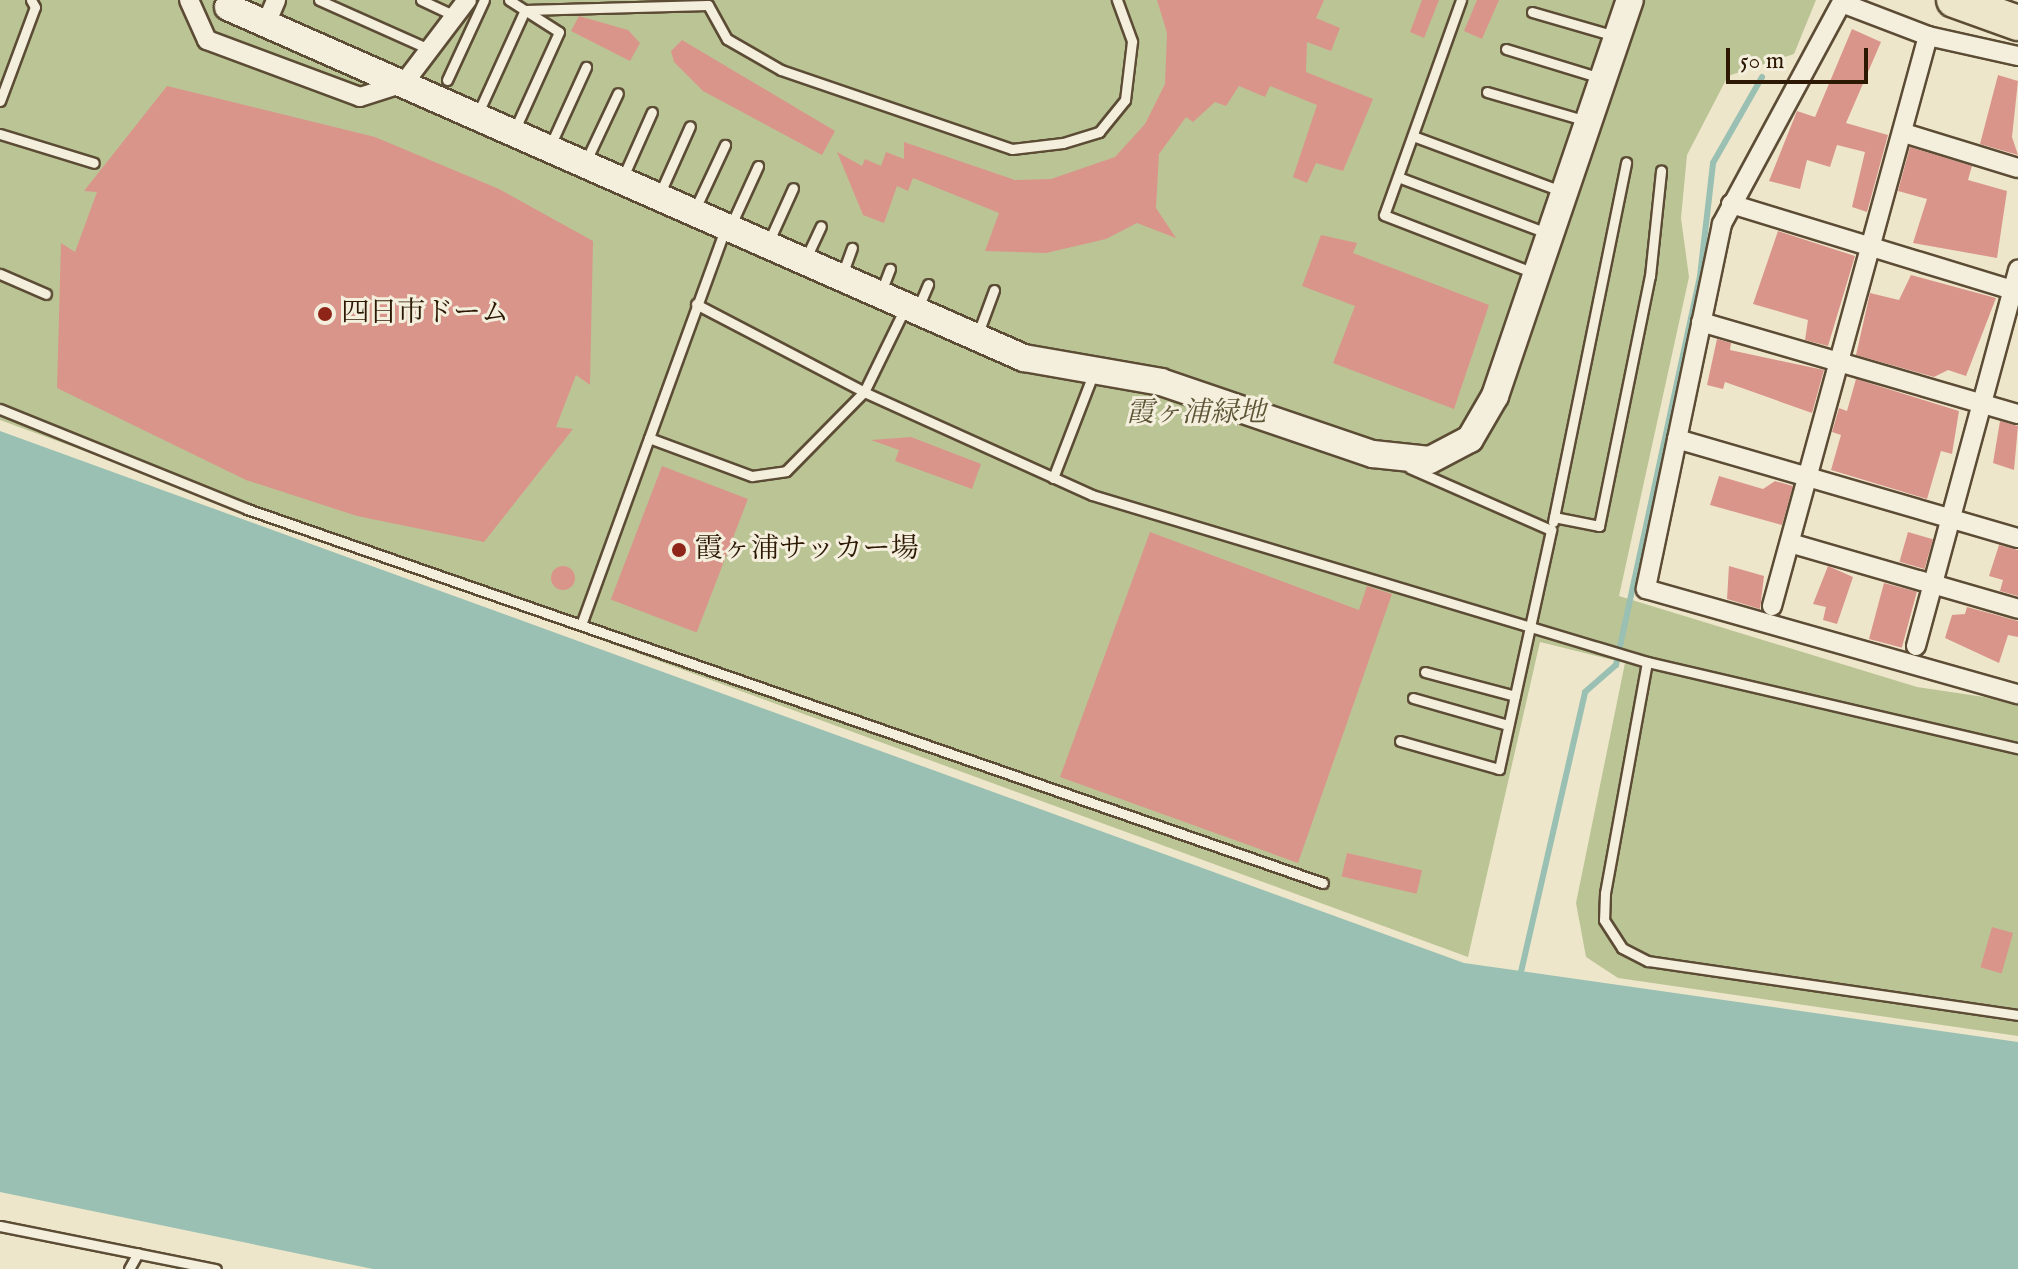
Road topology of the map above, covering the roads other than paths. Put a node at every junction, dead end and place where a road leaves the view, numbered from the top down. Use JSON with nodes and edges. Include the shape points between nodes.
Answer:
{"nodes":[{"id":1,"x":31,"y":0,"type":"edge"},
{"id":2,"x":189,"y":0,"type":"edge"},
{"id":3,"x":276,"y":0,"type":"edge"},
{"id":4,"x":319,"y":0,"type":"edge"},
{"id":5,"x":421,"y":0,"type":"edge"},
{"id":6,"x":467,"y":0,"type":"edge"},
{"id":7,"x":484,"y":0,"type":"edge"},
{"id":8,"x":509,"y":0,"type":"edge"},
{"id":9,"x":1117,"y":0,"type":"edge"},
{"id":10,"x":1461,"y":0,"type":"edge"},
{"id":11,"x":1630,"y":0,"type":"edge"},
{"id":12,"x":1954,"y":0,"type":"edge"},
{"id":13,"x":1842,"y":1,"type":"edge"},
{"id":14,"x":708,"y":2,"type":"edge"},
{"id":15,"x":221,"y":4,"type":"edge"},
{"id":16,"x":525,"y":10,"type":"junction"},
{"id":17,"x":1532,"y":12,"type":"dead end"},
{"id":18,"x":456,"y":16,"type":"junction"},
{"id":19,"x":2018,"y":23,"type":"edge"},
{"id":20,"x":266,"y":24,"type":"junction"},
{"id":21,"x":1928,"y":36,"type":"junction"},
{"id":22,"x":1618,"y":37,"type":"junction"},
{"id":23,"x":431,"y":49,"type":"junction"},
{"id":24,"x":1506,"y":49,"type":"dead end"},
{"id":25,"x":2018,"y":56,"type":"edge"},
{"id":26,"x":586,"y":67,"type":"dead end"},
{"id":27,"x":1605,"y":78,"type":"junction"},
{"id":28,"x":447,"y":80,"type":"dead end"},
{"id":29,"x":404,"y":83,"type":"junction"},
{"id":30,"x":1487,"y":92,"type":"dead end"},
{"id":31,"x":618,"y":93,"type":"dead end"},
{"id":32,"x":0,"y":101,"type":"edge"},
{"id":33,"x":652,"y":112,"type":"dead end"},
{"id":34,"x":476,"y":115,"type":"junction"},
{"id":35,"x":1590,"y":122,"type":"junction"},
{"id":36,"x":690,"y":126,"type":"dead end"},
{"id":37,"x":514,"y":132,"type":"junction"},
{"id":38,"x":1904,"y":133,"type":"junction"},
{"id":39,"x":0,"y":134,"type":"edge"},
{"id":40,"x":1413,"y":136,"type":"junction"},
{"id":41,"x":725,"y":145,"type":"dead end"},
{"id":42,"x":548,"y":149,"type":"junction"},
{"id":43,"x":1626,"y":162,"type":"dead end"},
{"id":44,"x":94,"y":163,"type":"dead end"},
{"id":45,"x":584,"y":166,"type":"junction"},
{"id":46,"x":758,"y":166,"type":"dead end"},
{"id":47,"x":2018,"y":168,"type":"edge"},
{"id":48,"x":1661,"y":171,"type":"dead end"},
{"id":49,"x":1398,"y":177,"type":"junction"},
{"id":50,"x":620,"y":183,"type":"junction"},
{"id":51,"x":793,"y":188,"type":"dead end"},
{"id":52,"x":1567,"y":193,"type":"junction"},
{"id":53,"x":657,"y":200,"type":"junction"},
{"id":54,"x":1731,"y":204,"type":"junction"},
{"id":55,"x":692,"y":216,"type":"junction"},
{"id":56,"x":821,"y":226,"type":"dead end"},
{"id":57,"x":726,"y":231,"type":"junction"},
{"id":58,"x":1554,"y":236,"type":"junction"},
{"id":59,"x":1872,"y":247,"type":"junction"},
{"id":60,"x":766,"y":248,"type":"junction"},
{"id":61,"x":852,"y":248,"type":"dead end"},
{"id":62,"x":803,"y":265,"type":"junction"},
{"id":63,"x":890,"y":269,"type":"dead end"},
{"id":64,"x":2018,"y":270,"type":"edge"},
{"id":65,"x":0,"y":274,"type":"edge"},
{"id":66,"x":1541,"y":275,"type":"junction"},
{"id":67,"x":839,"y":281,"type":"junction"},
{"id":68,"x":928,"y":284,"type":"dead end"},
{"id":69,"x":994,"y":290,"type":"dead end"},
{"id":70,"x":2015,"y":291,"type":"edge"},
{"id":71,"x":46,"y":294,"type":"dead end"},
{"id":72,"x":878,"y":299,"type":"junction"},
{"id":73,"x":696,"y":304,"type":"junction"},
{"id":74,"x":909,"y":312,"type":"junction"},
{"id":75,"x":1701,"y":322,"type":"junction"},
{"id":76,"x":976,"y":339,"type":"junction"},
{"id":77,"x":1840,"y":363,"type":"junction"},
{"id":78,"x":1094,"y":372,"type":"junction"},
{"id":79,"x":864,"y":392,"type":"junction"},
{"id":80,"x":1981,"y":404,"type":"junction"},
{"id":81,"x":0,"y":409,"type":"edge"},
{"id":82,"x":2018,"y":414,"type":"edge"},
{"id":83,"x":649,"y":438,"type":"junction"},
{"id":84,"x":1677,"y":439,"type":"junction"},
{"id":85,"x":1385,"y":457,"type":"junction"},
{"id":86,"x":1808,"y":477,"type":"junction"},
{"id":87,"x":1053,"y":478,"type":"junction"},
{"id":88,"x":1554,"y":517,"type":"junction"},
{"id":89,"x":1950,"y":518,"type":"junction"},
{"id":90,"x":1551,"y":530,"type":"junction"},
{"id":91,"x":2018,"y":538,"type":"edge"},
{"id":92,"x":1790,"y":543,"type":"junction"},
{"id":93,"x":1933,"y":584,"type":"junction"},
{"id":94,"x":1772,"y":606,"type":"dead end"},
{"id":95,"x":2018,"y":609,"type":"edge"},
{"id":96,"x":582,"y":622,"type":"junction"},
{"id":97,"x":1535,"y":627,"type":"junction"},
{"id":98,"x":1916,"y":646,"type":"dead end"},
{"id":99,"x":1647,"y":662,"type":"junction"},
{"id":100,"x":1425,"y":672,"type":"dead end"},
{"id":101,"x":2018,"y":694,"type":"edge"},
{"id":102,"x":1515,"y":696,"type":"junction"},
{"id":103,"x":1413,"y":698,"type":"dead end"},
{"id":104,"x":1508,"y":725,"type":"junction"},
{"id":105,"x":1400,"y":741,"type":"dead end"},
{"id":106,"x":2018,"y":748,"type":"edge"},
{"id":107,"x":1323,"y":883,"type":"dead end"},
{"id":108,"x":2018,"y":1015,"type":"edge"},
{"id":109,"x":0,"y":1226,"type":"edge"},
{"id":110,"x":138,"y":1253,"type":"junction"},
{"id":111,"x":129,"y":1269,"type":"edge"},
{"id":112,"x":216,"y":1269,"type":"edge"}],
"edges":[{"from":1,"to":32,"type":"lane","via":[[35,7]]},
{"from":2,"to":29,"type":"street","via":[[207,40],[360,97]]},
{"from":3,"to":20,"type":"street"},
{"from":4,"to":23,"type":"lane"},
{"from":5,"to":18,"type":"lane"},
{"from":6,"to":18,"type":"street"},
{"from":7,"to":28,"type":"lane"},
{"from":8,"to":16,"type":"lane"},
{"from":9,"to":14,"type":"lane","via":[[1132,41],[1125,100],[1099,132],[1012,149],[781,70],[727,39]]},
{"from":10,"to":40,"type":"lane"},
{"from":11,"to":22,"type":"street"},
{"from":12,"to":19,"type":"highway"},
{"from":13,"to":21,"type":"street"},
{"from":13,"to":54,"type":"street"},
{"from":14,"to":16,"type":"lane"},
{"from":15,"to":20,"type":"street"},
{"from":16,"to":34,"type":"lane"},
{"from":16,"to":37,"type":"lane","via":[[559,32]]},
{"from":17,"to":22,"type":"lane"},
{"from":18,"to":23,"type":"street"},
{"from":20,"to":29,"type":"street"},
{"from":21,"to":25,"type":"street"},
{"from":21,"to":38,"type":"street"},
{"from":22,"to":27,"type":"street"},
{"from":23,"to":29,"type":"street"},
{"from":24,"to":27,"type":"lane"},
{"from":26,"to":42,"type":"lane"},
{"from":27,"to":35,"type":"street"},
{"from":29,"to":34,"type":"street"},
{"from":30,"to":35,"type":"lane"},
{"from":31,"to":45,"type":"lane"},
{"from":33,"to":50,"type":"lane"},
{"from":34,"to":37,"type":"street"},
{"from":35,"to":52,"type":"street"},
{"from":36,"to":53,"type":"lane"},
{"from":37,"to":42,"type":"street"},
{"from":38,"to":47,"type":"street"},
{"from":38,"to":59,"type":"street"},
{"from":39,"to":44,"type":"lane"},
{"from":40,"to":49,"type":"lane"},
{"from":40,"to":52,"type":"lane"},
{"from":41,"to":55,"type":"lane"},
{"from":42,"to":45,"type":"street"},
{"from":43,"to":88,"type":"lane"},
{"from":45,"to":50,"type":"street"},
{"from":46,"to":57,"type":"lane"},
{"from":48,"to":88,"type":"lane","via":[[1650,276],[1599,526]]},
{"from":49,"to":58,"type":"lane"},
{"from":49,"to":66,"type":"lane","via":[[1384,215]]},
{"from":50,"to":53,"type":"street"},
{"from":51,"to":60,"type":"lane"},
{"from":52,"to":58,"type":"street"},
{"from":53,"to":55,"type":"street"},
{"from":54,"to":59,"type":"street"},
{"from":54,"to":75,"type":"street"},
{"from":55,"to":57,"type":"street"},
{"from":56,"to":62,"type":"lane"},
{"from":57,"to":60,"type":"street"},
{"from":57,"to":73,"type":"lane"},
{"from":58,"to":66,"type":"street"},
{"from":59,"to":70,"type":"street"},
{"from":59,"to":77,"type":"street"},
{"from":60,"to":62,"type":"street"},
{"from":61,"to":67,"type":"lane"},
{"from":62,"to":67,"type":"street"},
{"from":63,"to":72,"type":"lane"},
{"from":64,"to":70,"type":"street"},
{"from":65,"to":71,"type":"lane"},
{"from":66,"to":85,"type":"street","via":[[1495,396],[1470,439],[1430,460]]},
{"from":67,"to":72,"type":"street"},
{"from":68,"to":74,"type":"lane"},
{"from":69,"to":76,"type":"lane"},
{"from":70,"to":80,"type":"street"},
{"from":72,"to":74,"type":"street"},
{"from":73,"to":79,"type":"lane"},
{"from":73,"to":83,"type":"lane"},
{"from":74,"to":76,"type":"street"},
{"from":74,"to":79,"type":"lane"},
{"from":75,"to":77,"type":"street"},
{"from":75,"to":84,"type":"street"},
{"from":76,"to":78,"type":"street"},
{"from":77,"to":80,"type":"street"},
{"from":77,"to":86,"type":"street"},
{"from":78,"to":85,"type":"street","via":[[1161,382]]},
{"from":78,"to":87,"type":"lane"},
{"from":79,"to":83,"type":"lane","via":[[786,471],[772,476],[752,476]]},
{"from":79,"to":87,"type":"lane"},
{"from":80,"to":82,"type":"street"},
{"from":80,"to":89,"type":"street"},
{"from":81,"to":96,"type":"lane","via":[[247,509]]},
{"from":83,"to":96,"type":"lane"},
{"from":84,"to":86,"type":"street"},
{"from":84,"to":101,"type":"street","via":[[1646,589]]},
{"from":85,"to":90,"type":"lane"},
{"from":86,"to":89,"type":"street"},
{"from":86,"to":92,"type":"street"},
{"from":87,"to":97,"type":"lane"},
{"from":88,"to":90,"type":"lane"},
{"from":89,"to":91,"type":"street"},
{"from":89,"to":93,"type":"street"},
{"from":90,"to":97,"type":"lane"},
{"from":92,"to":93,"type":"street"},
{"from":92,"to":94,"type":"street"},
{"from":93,"to":95,"type":"street"},
{"from":93,"to":98,"type":"street"},
{"from":96,"to":107,"type":"lane"},
{"from":97,"to":99,"type":"lane"},
{"from":97,"to":102,"type":"lane"},
{"from":99,"to":106,"type":"lane"},
{"from":99,"to":108,"type":"lane","via":[[1605,893],[1604,920],[1622,948],[1648,961]]},
{"from":100,"to":102,"type":"lane"},
{"from":102,"to":104,"type":"lane"},
{"from":103,"to":104,"type":"lane"},
{"from":104,"to":105,"type":"lane","via":[[1499,769]]},
{"from":109,"to":110,"type":"lane"},
{"from":110,"to":111,"type":"lane"},
{"from":110,"to":112,"type":"lane"}]}
